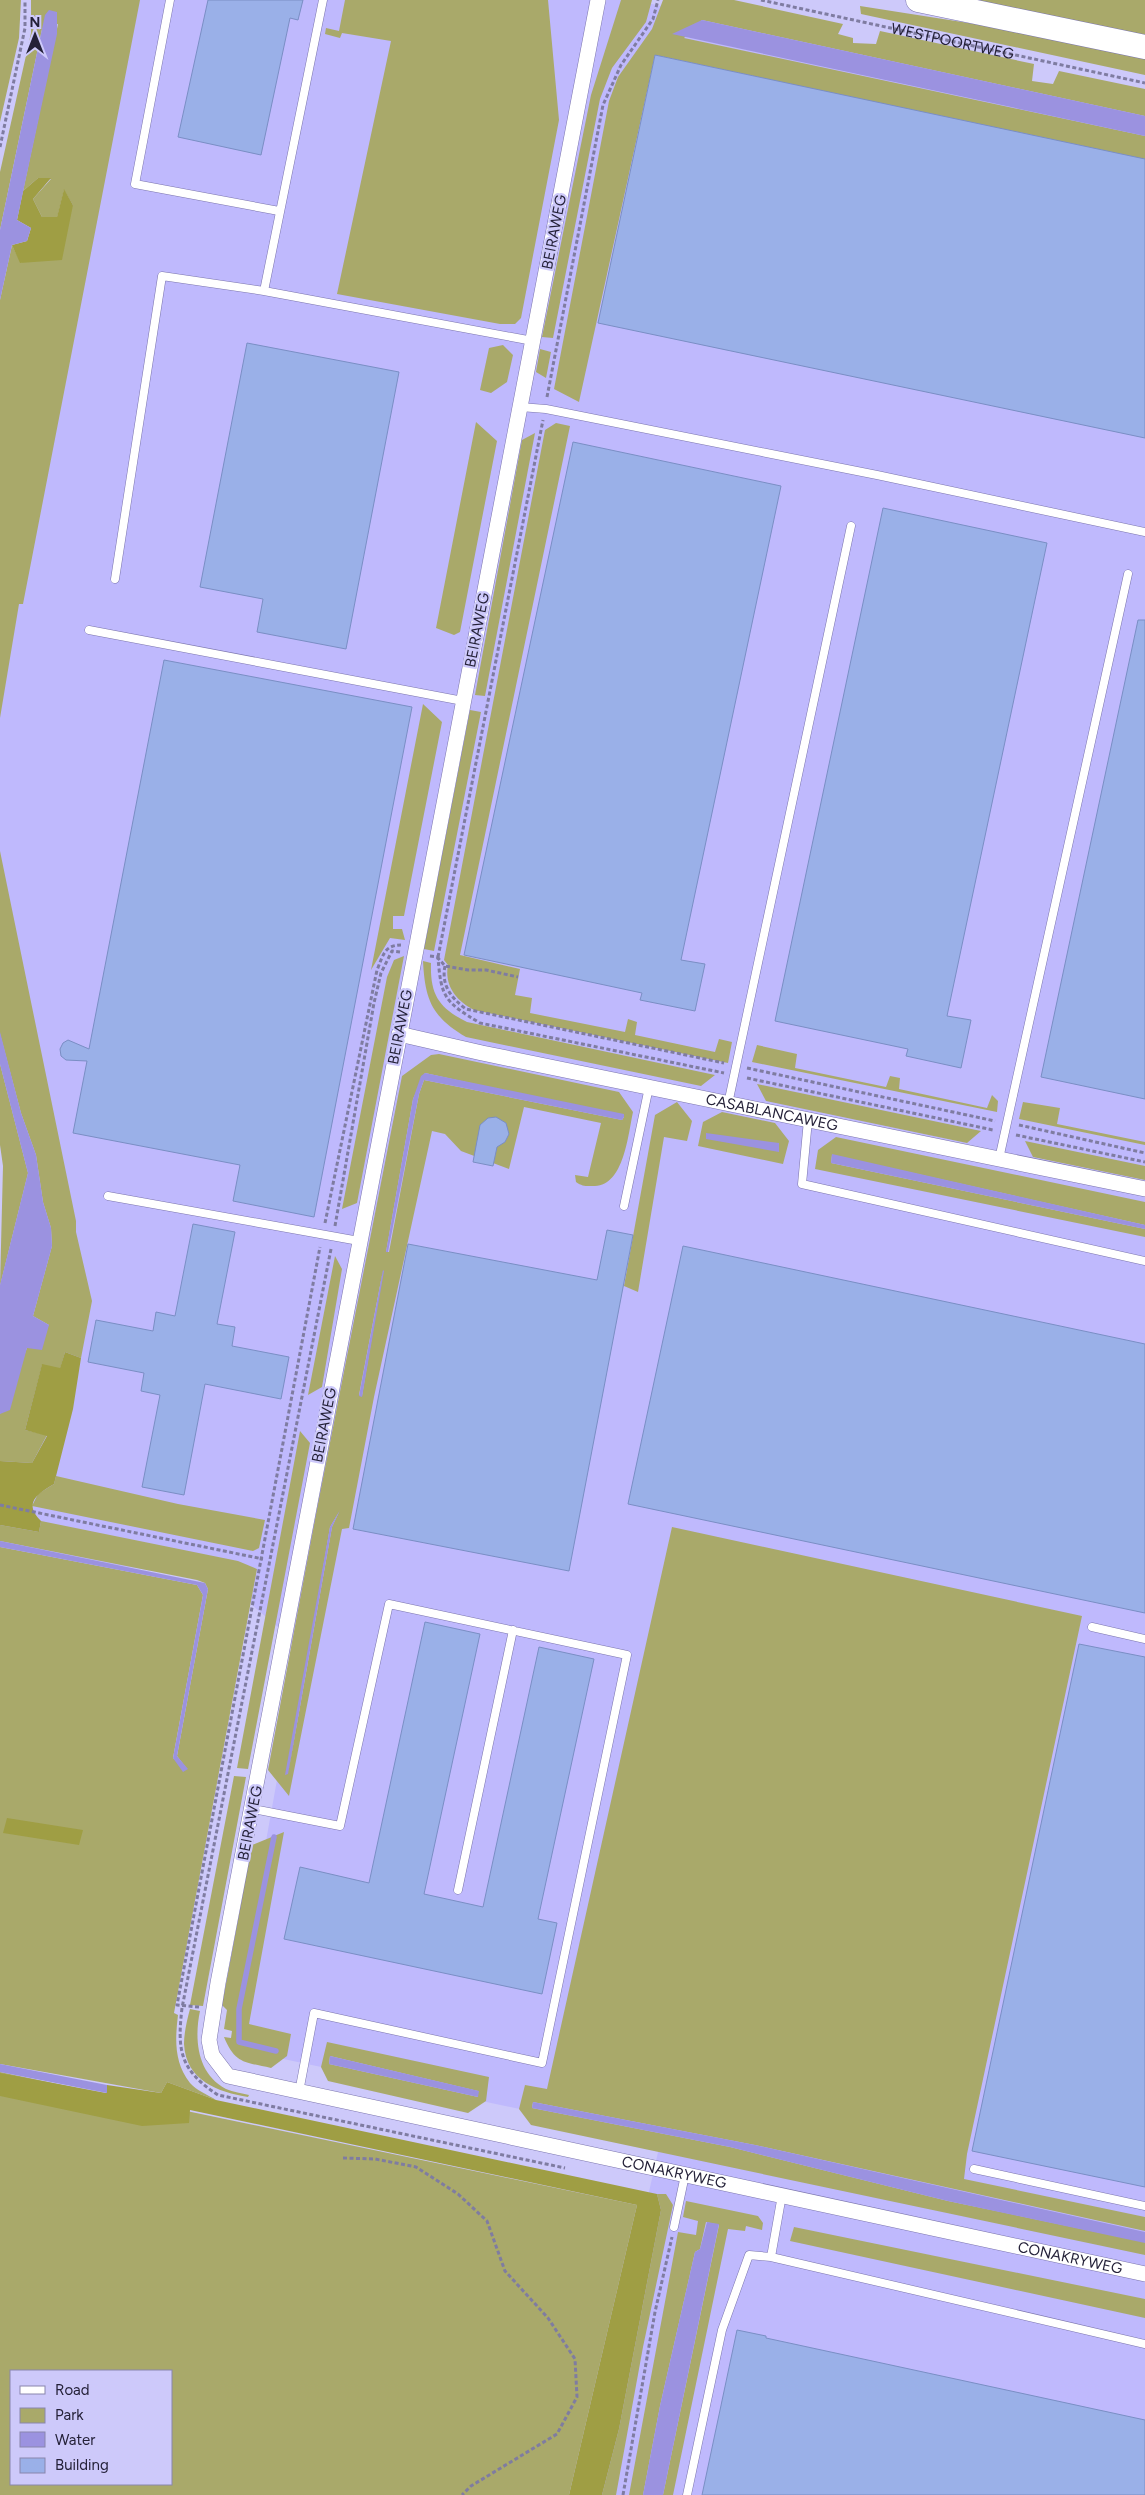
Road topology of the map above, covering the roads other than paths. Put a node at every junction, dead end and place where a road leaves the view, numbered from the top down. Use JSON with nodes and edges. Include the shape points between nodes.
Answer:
{"nodes":[{"id":1,"x":170,"y":0,"type":"edge"},
{"id":2,"x":323,"y":0,"type":"edge"},
{"id":3,"x":598,"y":0,"type":"edge"},
{"id":4,"x":918,"y":0,"type":"edge"},
{"id":5,"x":1145,"y":47,"type":"edge"},
{"id":6,"x":279,"y":211,"type":"junction"},
{"id":7,"x":264,"y":290,"type":"junction"},
{"id":8,"x":533,"y":341,"type":"junction"},
{"id":9,"x":520,"y":408,"type":"junction"},
{"id":10,"x":851,"y":526,"type":"dead end"},
{"id":11,"x":1145,"y":532,"type":"edge"},
{"id":12,"x":1128,"y":574,"type":"dead end"},
{"id":13,"x":115,"y":579,"type":"dead end"},
{"id":14,"x":89,"y":630,"type":"dead end"},
{"id":15,"x":464,"y":701,"type":"junction"},
{"id":16,"x":399,"y":1034,"type":"junction"},
{"id":17,"x":649,"y":1088,"type":"junction"},
{"id":18,"x":728,"y":1104,"type":"junction"},
{"id":19,"x":808,"y":1120,"type":"junction"},
{"id":20,"x":999,"y":1159,"type":"junction"},
{"id":21,"x":1145,"y":1188,"type":"edge"},
{"id":22,"x":108,"y":1196,"type":"dead end"},
{"id":23,"x":624,"y":1206,"type":"dead end"},
{"id":24,"x":360,"y":1241,"type":"junction"},
{"id":25,"x":1145,"y":1261,"type":"edge"},
{"id":26,"x":1092,"y":1627,"type":"dead end"},
{"id":27,"x":513,"y":1630,"type":"junction"},
{"id":28,"x":1145,"y":1639,"type":"edge"},
{"id":29,"x":253,"y":1809,"type":"junction"},
{"id":30,"x":458,"y":1890,"type":"dead end"},
{"id":31,"x":212,"y":2055,"type":"joint"},
{"id":32,"x":299,"y":2092,"type":"junction"},
{"id":33,"x":974,"y":2169,"type":"dead end"},
{"id":34,"x":685,"y":2174,"type":"junction"},
{"id":35,"x":782,"y":2195,"type":"junction"},
{"id":36,"x":1145,"y":2206,"type":"edge"},
{"id":37,"x":674,"y":2227,"type":"road end"},
{"id":38,"x":771,"y":2258,"type":"junction"},
{"id":39,"x":1145,"y":2274,"type":"edge"},
{"id":40,"x":1145,"y":2344,"type":"edge"},
{"id":41,"x":687,"y":2495,"type":"edge"}],
"edges":[{"from":1,"to":6,"type":"lane","via":[[135,184]]},
{"from":2,"to":6,"type":"lane"},
{"from":3,"to":8,"type":"street","name":"BEIRAWEG"},
{"from":4,"to":5,"type":"main road"},
{"from":6,"to":7,"type":"lane"},
{"from":7,"to":8,"type":"lane"},
{"from":7,"to":13,"type":"lane","via":[[162,276]]},
{"from":8,"to":9,"type":"street","name":"BEIRAWEG"},
{"from":9,"to":11,"type":"lane","via":[[546,409],[878,474]]},
{"from":9,"to":15,"type":"street","name":"BEIRAWEG"},
{"from":10,"to":18,"type":"lane"},
{"from":12,"to":20,"type":"lane"},
{"from":14,"to":15,"type":"lane"},
{"from":15,"to":16,"type":"street","name":"BEIRAWEG"},
{"from":16,"to":17,"type":"street","name":"CASABLANCAWEG"},
{"from":16,"to":24,"type":"street","name":"BEIRAWEG"},
{"from":17,"to":18,"type":"street","name":"CASABLANCAWEG"},
{"from":17,"to":23,"type":"lane"},
{"from":18,"to":19,"type":"street","name":"CASABLANCAWEG"},
{"from":19,"to":20,"type":"street","name":"CASABLANCAWEG"},
{"from":19,"to":25,"type":"lane","via":[[802,1184]]},
{"from":20,"to":21,"type":"street","name":"CASABLANCAWEG"},
{"from":22,"to":24,"type":"lane"},
{"from":24,"to":29,"type":"street","name":"BEIRAWEG"},
{"from":26,"to":28,"type":"lane"},
{"from":27,"to":29,"type":"lane","via":[[389,1604],[340,1826]]},
{"from":27,"to":30,"type":"lane"},
{"from":27,"to":32,"type":"lane","via":[[627,1655],[542,2062],[314,2013]]},
{"from":29,"to":31,"type":"street","name":"BEIRAWEG","via":[[214,2009],[209,2040]]},
{"from":31,"to":32,"type":"street","name":"CONAKRYWEG","via":[[228,2076]]},
{"from":32,"to":34,"type":"street","name":"CONAKRYWEG"},
{"from":33,"to":36,"type":"lane"},
{"from":34,"to":35,"type":"street","name":"CONAKRYWEG"},
{"from":34,"to":37,"type":"lane"},
{"from":35,"to":38,"type":"lane"},
{"from":35,"to":39,"type":"street","name":"CONAKRYWEG"},
{"from":38,"to":40,"type":"lane"},
{"from":38,"to":41,"type":"lane","via":[[749,2255],[722,2330]]}]}
